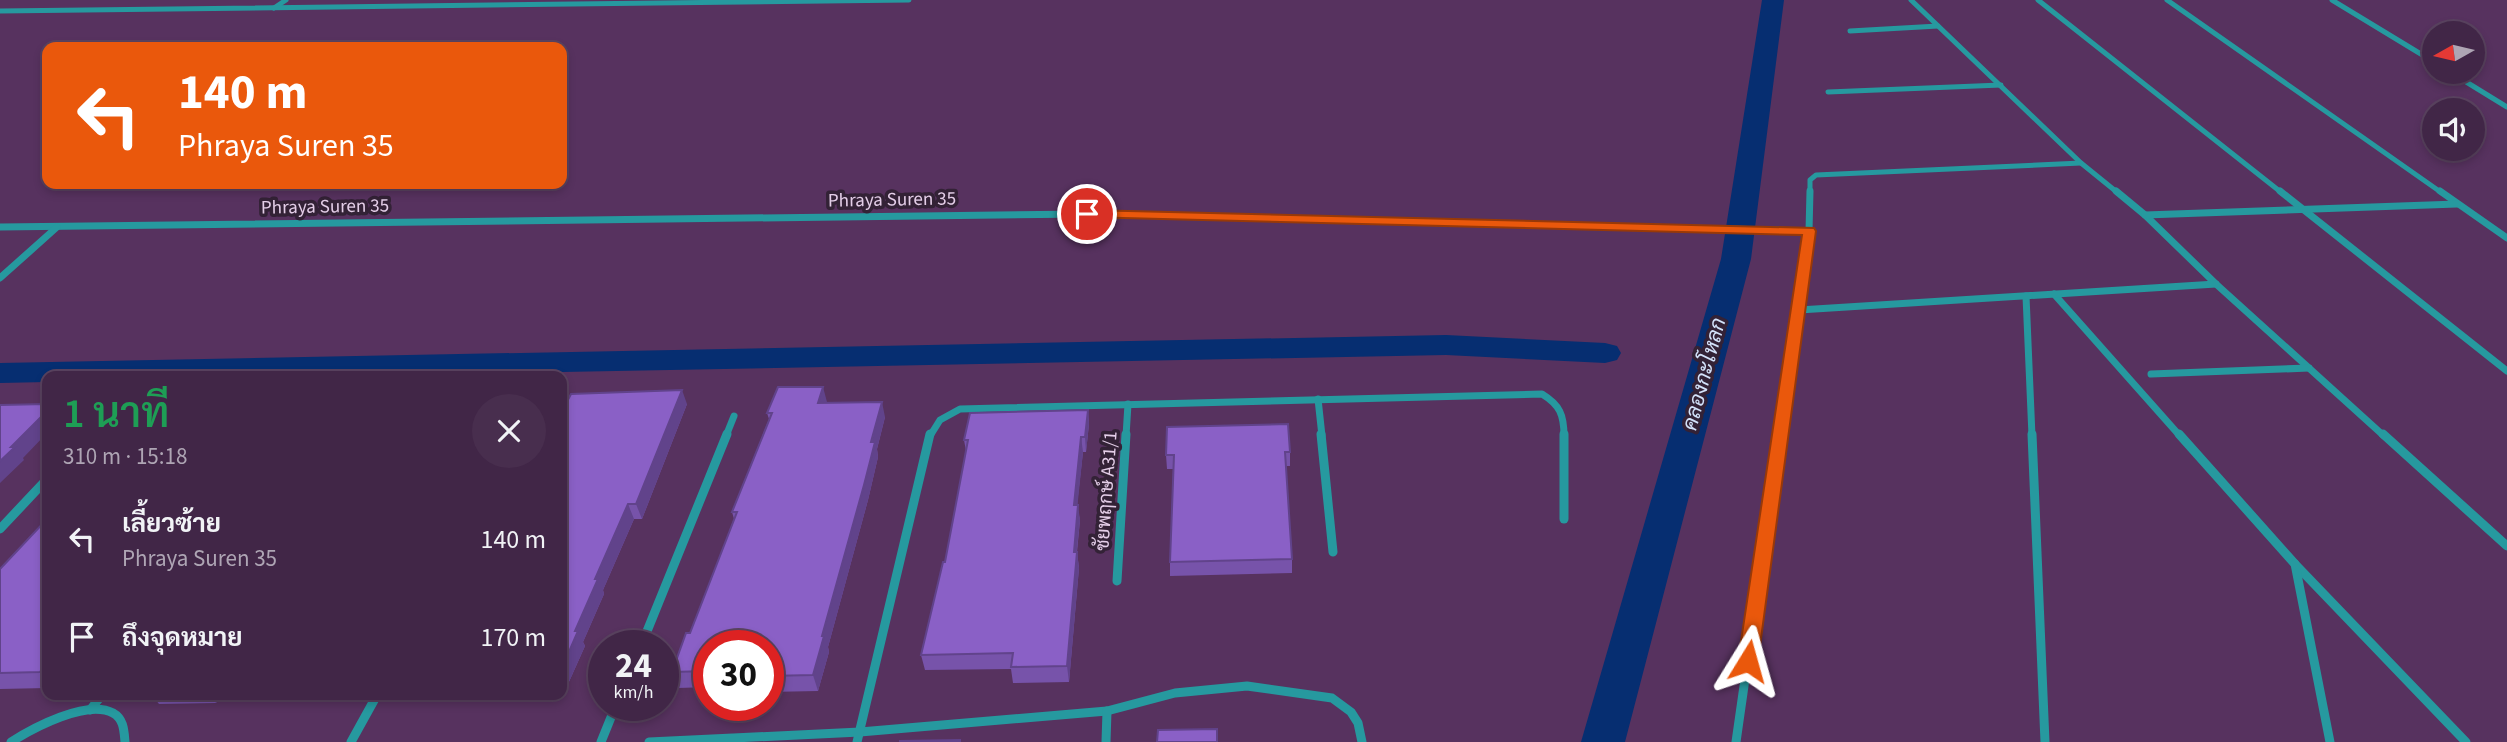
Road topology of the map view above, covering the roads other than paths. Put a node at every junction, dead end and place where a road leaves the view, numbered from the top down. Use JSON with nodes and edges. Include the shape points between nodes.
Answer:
{"nodes":[{"id":1,"x":286,"y":0,"type":"edge"},
{"id":2,"x":909,"y":0,"type":"edge"},
{"id":3,"x":1912,"y":0,"type":"edge"},
{"id":4,"x":2038,"y":0,"type":"edge"},
{"id":5,"x":2167,"y":0,"type":"edge"},
{"id":6,"x":2332,"y":0,"type":"edge"},
{"id":7,"x":274,"y":9,"type":"junction"},
{"id":8,"x":0,"y":11,"type":"edge"},
{"id":9,"x":1938,"y":26,"type":"junction"},
{"id":10,"x":1850,"y":31,"type":"dead end"},
{"id":11,"x":2422,"y":55,"type":"edge"},
{"id":12,"x":2470,"y":84,"type":"edge"},
{"id":13,"x":2001,"y":86,"type":"junction"},
{"id":14,"x":1828,"y":92,"type":"dead end"},
{"id":15,"x":2507,"y":107,"type":"edge"},
{"id":16,"x":2081,"y":163,"type":"junction"},
{"id":17,"x":2458,"y":204,"type":"junction"},
{"id":18,"x":2303,"y":209,"type":"junction"},
{"id":19,"x":2145,"y":215,"type":"junction"},
{"id":20,"x":0,"y":227,"type":"edge"},
{"id":21,"x":58,"y":227,"type":"junction"},
{"id":22,"x":1809,"y":231,"type":"junction"},
{"id":23,"x":2507,"y":238,"type":"edge"},
{"id":24,"x":0,"y":278,"type":"edge"},
{"id":25,"x":2216,"y":284,"type":"junction"},
{"id":26,"x":2054,"y":294,"type":"junction"},
{"id":27,"x":2026,"y":296,"type":"junction"},
{"id":28,"x":1799,"y":310,"type":"junction"},
{"id":29,"x":2310,"y":368,"type":"junction"},
{"id":30,"x":2507,"y":371,"type":"edge"},
{"id":31,"x":2151,"y":374,"type":"dead end"},
{"id":32,"x":1318,"y":399,"type":"junction"},
{"id":33,"x":1128,"y":404,"type":"junction"},
{"id":34,"x":734,"y":416,"type":"dead end"},
{"id":35,"x":42,"y":484,"type":"edge"},
{"id":36,"x":1564,"y":519,"type":"dead end"},
{"id":37,"x":0,"y":529,"type":"edge"},
{"id":38,"x":2507,"y":546,"type":"edge"},
{"id":39,"x":1333,"y":552,"type":"dead end"},
{"id":40,"x":2295,"y":564,"type":"junction"},
{"id":41,"x":1117,"y":581,"type":"dead end"},
{"id":42,"x":647,"y":630,"type":"edge"},
{"id":43,"x":98,"y":700,"type":"edge"},
{"id":44,"x":374,"y":700,"type":"edge"},
{"id":45,"x":90,"y":710,"type":"junction"},
{"id":46,"x":1107,"y":711,"type":"junction"},
{"id":47,"x":610,"y":721,"type":"edge"},
{"id":48,"x":858,"y":737,"type":"edge"},
{"id":49,"x":11,"y":742,"type":"edge"},
{"id":50,"x":125,"y":742,"type":"edge"},
{"id":51,"x":351,"y":742,"type":"edge"},
{"id":52,"x":601,"y":742,"type":"edge"},
{"id":53,"x":649,"y":742,"type":"edge"},
{"id":54,"x":1106,"y":742,"type":"edge"},
{"id":55,"x":1362,"y":742,"type":"edge"},
{"id":56,"x":1736,"y":742,"type":"edge"},
{"id":57,"x":2045,"y":742,"type":"edge"},
{"id":58,"x":2330,"y":742,"type":"edge"},
{"id":59,"x":2466,"y":742,"type":"edge"}],
"edges":[{"from":1,"to":7,"type":"street"},
{"from":2,"to":7,"type":"street"},
{"from":3,"to":9,"type":"street"},
{"from":4,"to":18,"type":"street"},
{"from":5,"to":17,"type":"street"},
{"from":6,"to":11,"type":"street"},
{"from":7,"to":8,"type":"street"},
{"from":9,"to":10,"type":"street"},
{"from":9,"to":13,"type":"street"},
{"from":12,"to":15,"type":"street"},
{"from":13,"to":14,"type":"street"},
{"from":13,"to":16,"type":"street"},
{"from":16,"to":19,"type":"street"},
{"from":16,"to":22,"type":"street","via":[[1816,175],[1810,180]]},
{"from":17,"to":18,"type":"street"},
{"from":17,"to":23,"type":"street"},
{"from":18,"to":19,"type":"street"},
{"from":18,"to":30,"type":"street"},
{"from":19,"to":25,"type":"street"},
{"from":20,"to":21,"type":"street","name":"Phraya Suren 35"},
{"from":21,"to":22,"type":"street","name":"Phraya Suren 35","via":[[1087,214]]},
{"from":21,"to":24,"type":"street"},
{"from":22,"to":28,"type":"street"},
{"from":25,"to":26,"type":"street"},
{"from":25,"to":29,"type":"street"},
{"from":26,"to":27,"type":"street"},
{"from":26,"to":40,"type":"street"},
{"from":27,"to":28,"type":"street"},
{"from":27,"to":57,"type":"street"},
{"from":28,"to":56,"type":"street"},
{"from":29,"to":31,"type":"street"},
{"from":29,"to":38,"type":"street"},
{"from":32,"to":33,"type":"street"},
{"from":32,"to":36,"type":"street","via":[[1531,393],[1550,397],[1564,421]]},
{"from":32,"to":39,"type":"street"},
{"from":33,"to":41,"type":"street","name":"ชัยพฤกษ์ A31/1"},
{"from":33,"to":48,"type":"street","via":[[974,407],[950,413],[933,427]]},
{"from":34,"to":42,"type":"street"},
{"from":35,"to":37,"type":"street"},
{"from":40,"to":58,"type":"street"},
{"from":40,"to":59,"type":"street"},
{"from":43,"to":45,"type":"street"},
{"from":44,"to":51,"type":"street"},
{"from":45,"to":49,"type":"street","via":[[46,721]]},
{"from":45,"to":50,"type":"street","via":[[120,718],[126,728]]},
{"from":46,"to":48,"type":"street"},
{"from":46,"to":54,"type":"street"},
{"from":46,"to":55,"type":"street","via":[[1175,693],[1247,686],[1332,698],[1351,712]]},
{"from":47,"to":52,"type":"street"},
{"from":48,"to":53,"type":"street"}]}
